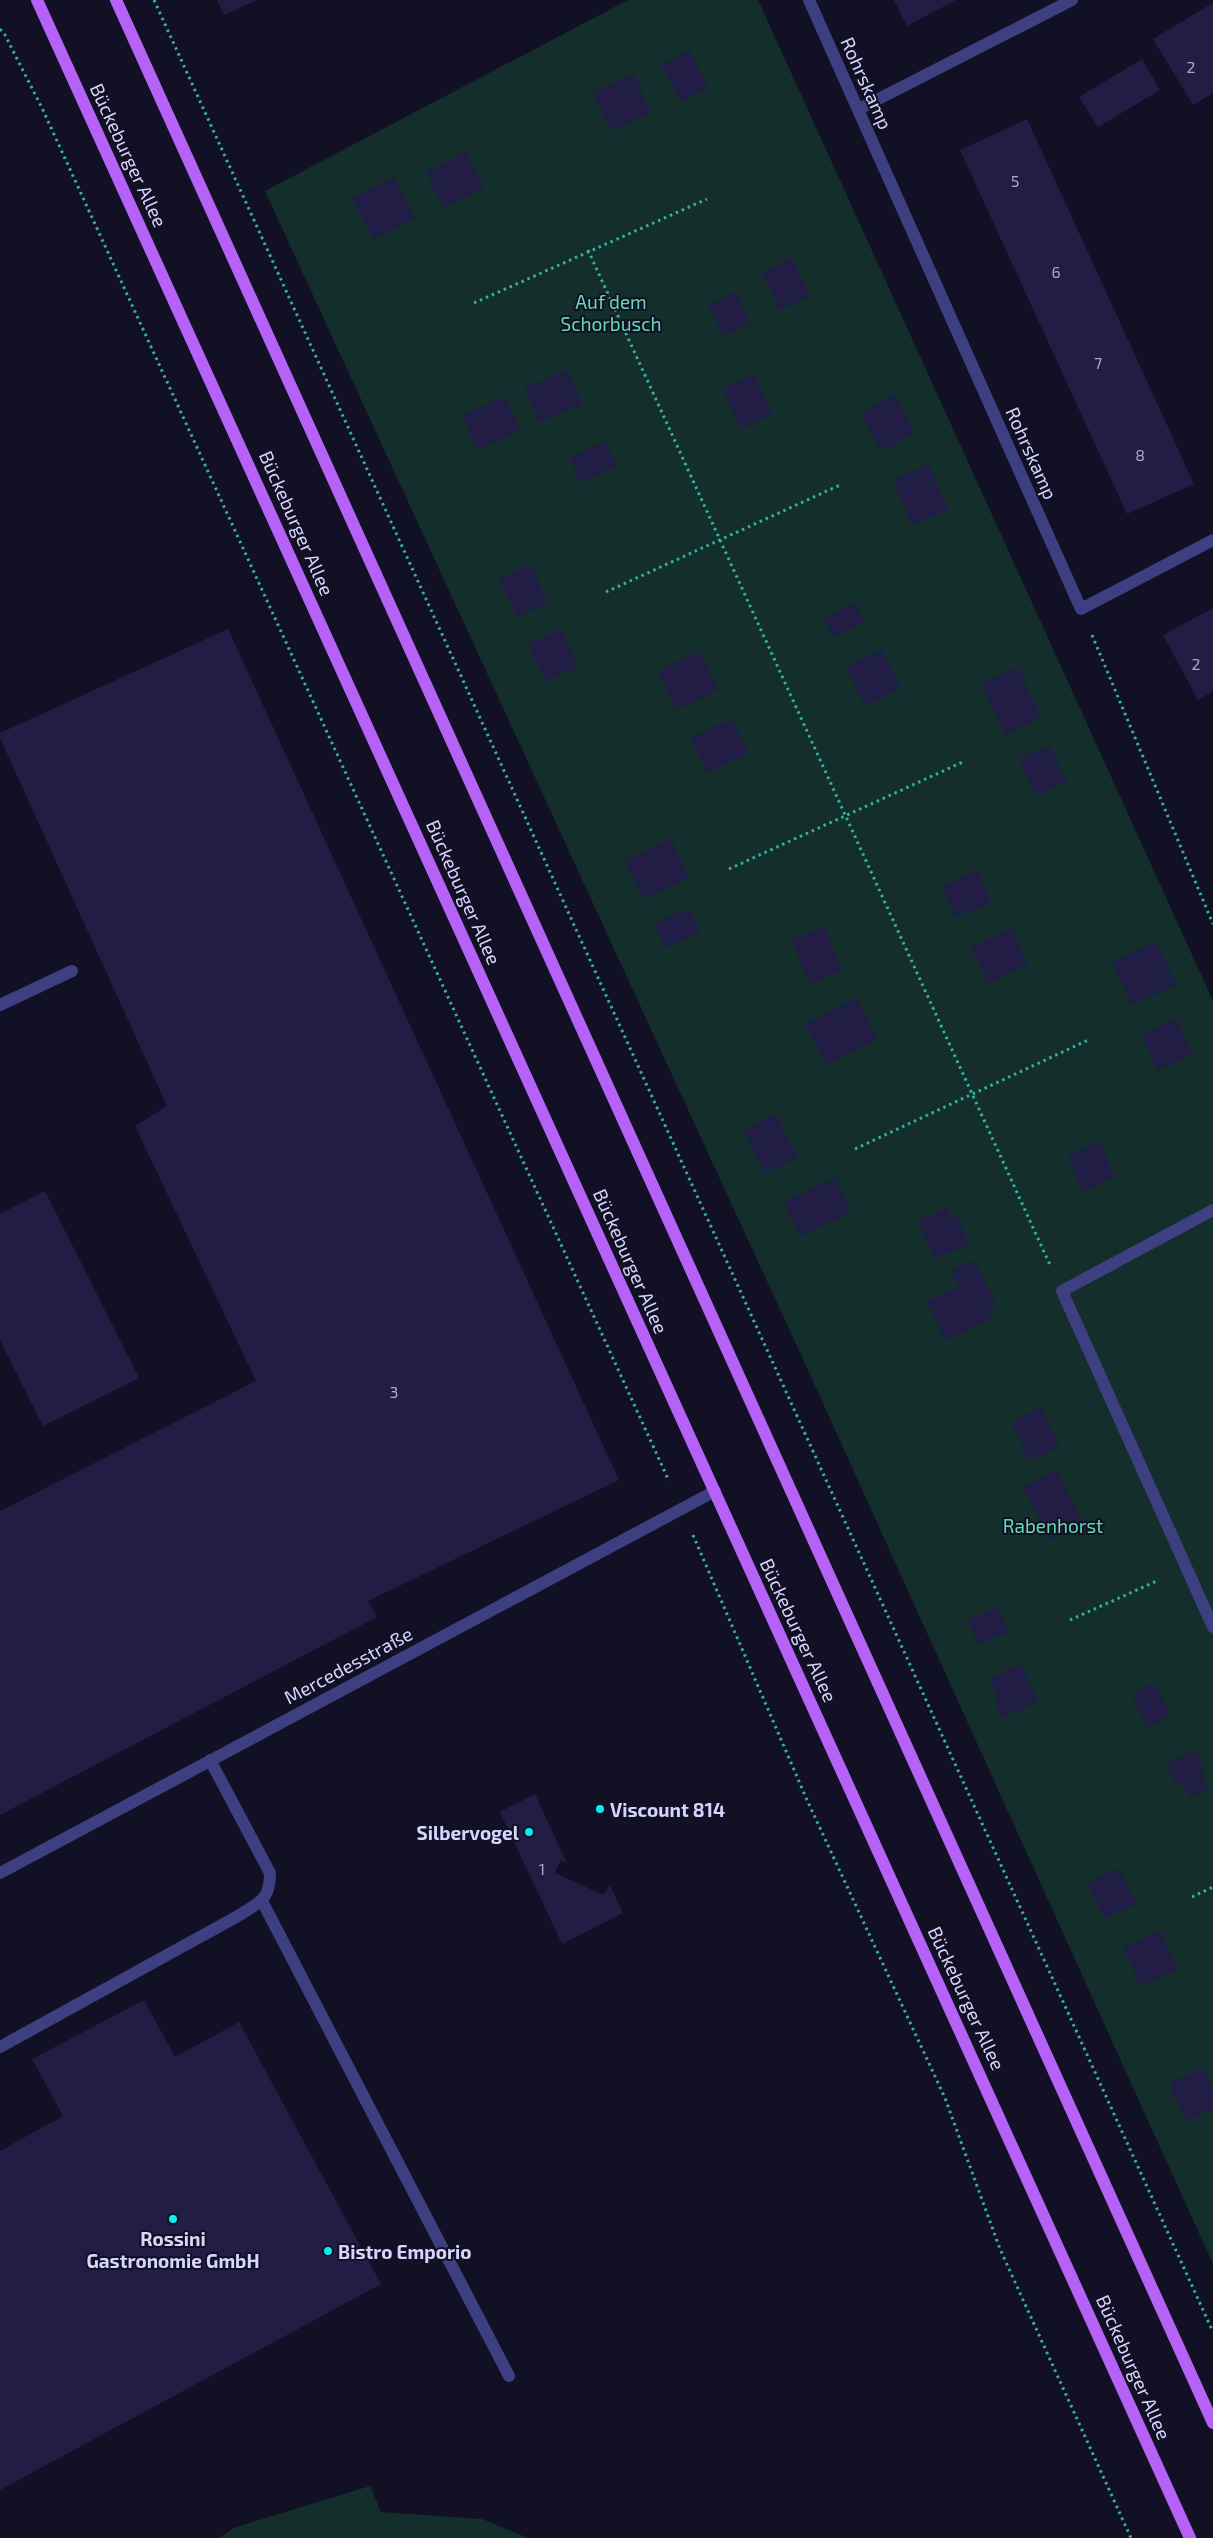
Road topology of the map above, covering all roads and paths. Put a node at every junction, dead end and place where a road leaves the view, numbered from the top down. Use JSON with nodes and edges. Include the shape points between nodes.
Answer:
{"nodes":[{"id":1,"x":37,"y":0,"type":"edge"},
{"id":2,"x":116,"y":0,"type":"edge"},
{"id":3,"x":154,"y":0,"type":"edge"},
{"id":4,"x":809,"y":0,"type":"edge"},
{"id":5,"x":1072,"y":0,"type":"edge"},
{"id":6,"x":0,"y":29,"type":"edge"},
{"id":7,"x":859,"y":110,"type":"junction"},
{"id":8,"x":707,"y":199,"type":"dead end"},
{"id":9,"x":588,"y":250,"type":"junction"},
{"id":10,"x":474,"y":303,"type":"dead end"},
{"id":11,"x":840,"y":485,"type":"dead end"},
{"id":12,"x":720,"y":538,"type":"junction"},
{"id":13,"x":1213,"y":540,"type":"edge"},
{"id":14,"x":606,"y":592,"type":"dead end"},
{"id":15,"x":1081,"y":609,"type":"junction"},
{"id":16,"x":966,"y":761,"type":"dead end"},
{"id":17,"x":846,"y":816,"type":"junction"},
{"id":18,"x":729,"y":869,"type":"dead end"},
{"id":19,"x":1213,"y":924,"type":"edge"},
{"id":20,"x":72,"y":972,"type":"dead end"},
{"id":21,"x":0,"y":1005,"type":"edge"},
{"id":22,"x":1088,"y":1040,"type":"dead end"},
{"id":23,"x":973,"y":1094,"type":"junction"},
{"id":24,"x":855,"y":1149,"type":"dead end"},
{"id":25,"x":1213,"y":1210,"type":"edge"},
{"id":26,"x":1062,"y":1291,"type":"junction"},
{"id":27,"x":715,"y":1491,"type":"junction"},
{"id":28,"x":682,"y":1508,"type":"junction"},
{"id":29,"x":1186,"y":1568,"type":"junction"},
{"id":30,"x":1070,"y":1620,"type":"dead end"},
{"id":31,"x":1213,"y":1627,"type":"edge"},
{"id":32,"x":210,"y":1760,"type":"junction"},
{"id":33,"x":0,"y":1873,"type":"edge"},
{"id":34,"x":1213,"y":1887,"type":"edge"},
{"id":35,"x":1192,"y":1897,"type":"dead end"},
{"id":36,"x":262,"y":1901,"type":"junction"},
{"id":37,"x":0,"y":2047,"type":"edge"},
{"id":38,"x":1213,"y":2332,"type":"edge"},
{"id":39,"x":509,"y":2376,"type":"dead end"},
{"id":40,"x":1213,"y":2423,"type":"edge"},
{"id":41,"x":1131,"y":2538,"type":"edge"},
{"id":42,"x":1190,"y":2538,"type":"edge"}],
"edges":[{"from":1,"to":27,"type":"main road","name":"Bückeburger Allee"},
{"from":2,"to":40,"type":"main road"},
{"from":3,"to":38,"type":"path"},
{"from":4,"to":7,"type":"street","name":"Rohrskamp"},
{"from":5,"to":7,"type":"street"},
{"from":6,"to":28,"type":"path","via":[[50,126]]},
{"from":7,"to":15,"type":"street","name":"Rohrskamp"},
{"from":8,"to":9,"type":"path"},
{"from":9,"to":10,"type":"path"},
{"from":9,"to":12,"type":"path"},
{"from":11,"to":12,"type":"path"},
{"from":12,"to":14,"type":"path"},
{"from":12,"to":17,"type":"path"},
{"from":13,"to":15,"type":"street"},
{"from":15,"to":19,"type":"path"},
{"from":16,"to":17,"type":"path"},
{"from":17,"to":18,"type":"path"},
{"from":17,"to":23,"type":"path"},
{"from":20,"to":21,"type":"street"},
{"from":22,"to":23,"type":"path"},
{"from":23,"to":24,"type":"path"},
{"from":23,"to":26,"type":"path"},
{"from":25,"to":26,"type":"street"},
{"from":26,"to":29,"type":"street"},
{"from":27,"to":28,"type":"street","name":"Mercedesstraße"},
{"from":27,"to":42,"type":"main road","name":"Bückeburger Allee"},
{"from":28,"to":32,"type":"street","name":"Mercedesstraße"},
{"from":28,"to":41,"type":"path","via":[[807,1800],[945,2098],[1000,2249]]},
{"from":29,"to":30,"type":"path"},
{"from":29,"to":31,"type":"street"},
{"from":32,"to":33,"type":"street","name":"Mercedesstraße"},
{"from":32,"to":36,"type":"street","via":[[270,1873],[270,1889]]},
{"from":34,"to":35,"type":"path"},
{"from":36,"to":37,"type":"street"},
{"from":36,"to":39,"type":"street"}]}
